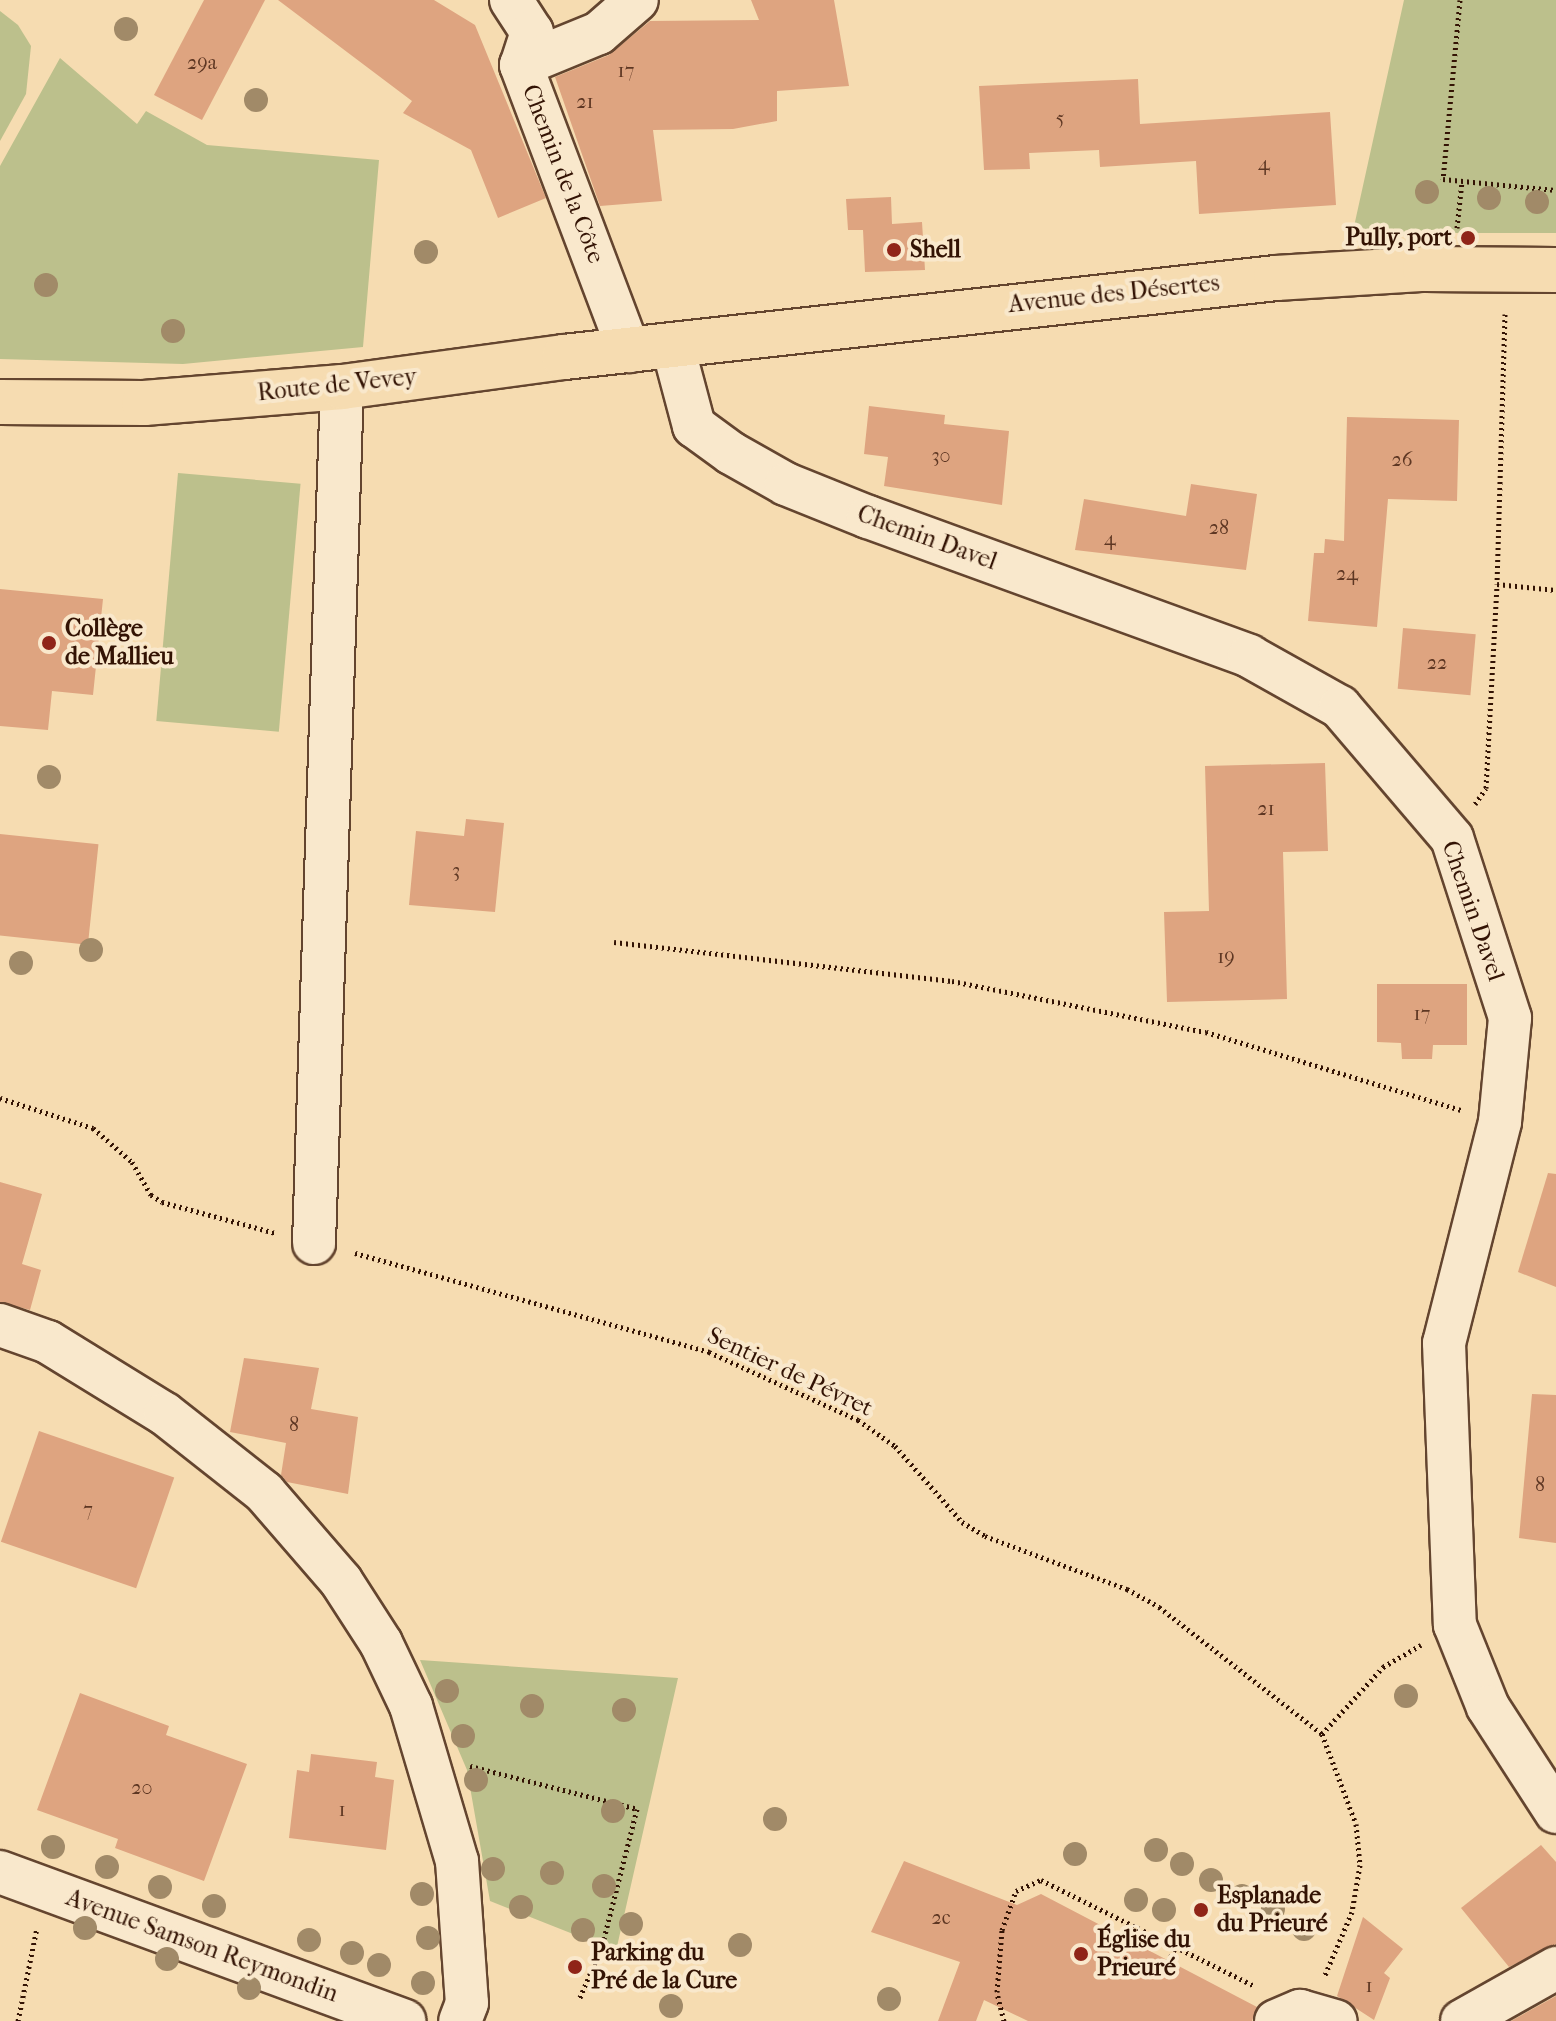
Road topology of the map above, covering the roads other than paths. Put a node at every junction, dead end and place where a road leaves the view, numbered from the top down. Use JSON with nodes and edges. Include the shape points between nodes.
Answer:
{"nodes":[{"id":1,"x":511,"y":0,"type":"edge"},
{"id":2,"x":637,"y":0,"type":"edge"},
{"id":3,"x":521,"y":65,"type":"junction"},
{"id":4,"x":1556,"y":270,"type":"edge"},
{"id":5,"x":673,"y":347,"type":"junction"},
{"id":6,"x":629,"y":351,"type":"junction"},
{"id":7,"x":342,"y":387,"type":"junction"},
{"id":8,"x":0,"y":402,"type":"edge"},
{"id":9,"x":314,"y":1243,"type":"road end"},
{"id":10,"x":0,"y":1325,"type":"edge"},
{"id":11,"x":1556,"y":1812,"type":"edge"},
{"id":12,"x":0,"y":1872,"type":"edge"},
{"id":13,"x":1556,"y":1968,"type":"edge"},
{"id":14,"x":404,"y":2021,"type":"edge"},
{"id":15,"x":460,"y":2021,"type":"edge"},
{"id":16,"x":1462,"y":2021,"type":"edge"}],
"edges":[{"from":1,"to":3,"type":"street","name":"Chemin de la Côte","via":[[532,32]]},
{"from":2,"to":3,"type":"street","via":[[599,33]]},
{"from":3,"to":6,"type":"street","name":"Chemin de la Côte"},
{"from":4,"to":5,"type":"main road","name":"Avenue des Désertes","via":[[1425,269],[1276,278]]},
{"from":5,"to":6,"type":"main road","name":"Route de Vevey"},
{"from":5,"to":11,"type":"street","name":"Chemin Davel","via":[[694,426],[786,484],[1237,649],[1340,707],[1452,838],[1510,1018],[1500,1122],[1444,1343],[1455,1625],[1488,1707]]},
{"from":6,"to":7,"type":"main road","name":"Route de Vevey"},
{"from":7,"to":8,"type":"main road","name":"Route de Vevey","via":[[144,403]]},
{"from":7,"to":9,"type":"street"},
{"from":10,"to":15,"type":"street","via":[[48,1342],[165,1414],[264,1492],[341,1581],[405,1693],[437,1785],[457,1861],[467,2003]]},
{"from":12,"to":14,"type":"street","name":"Avenue Samson Reymondin"},
{"from":13,"to":16,"type":"street"}]}
